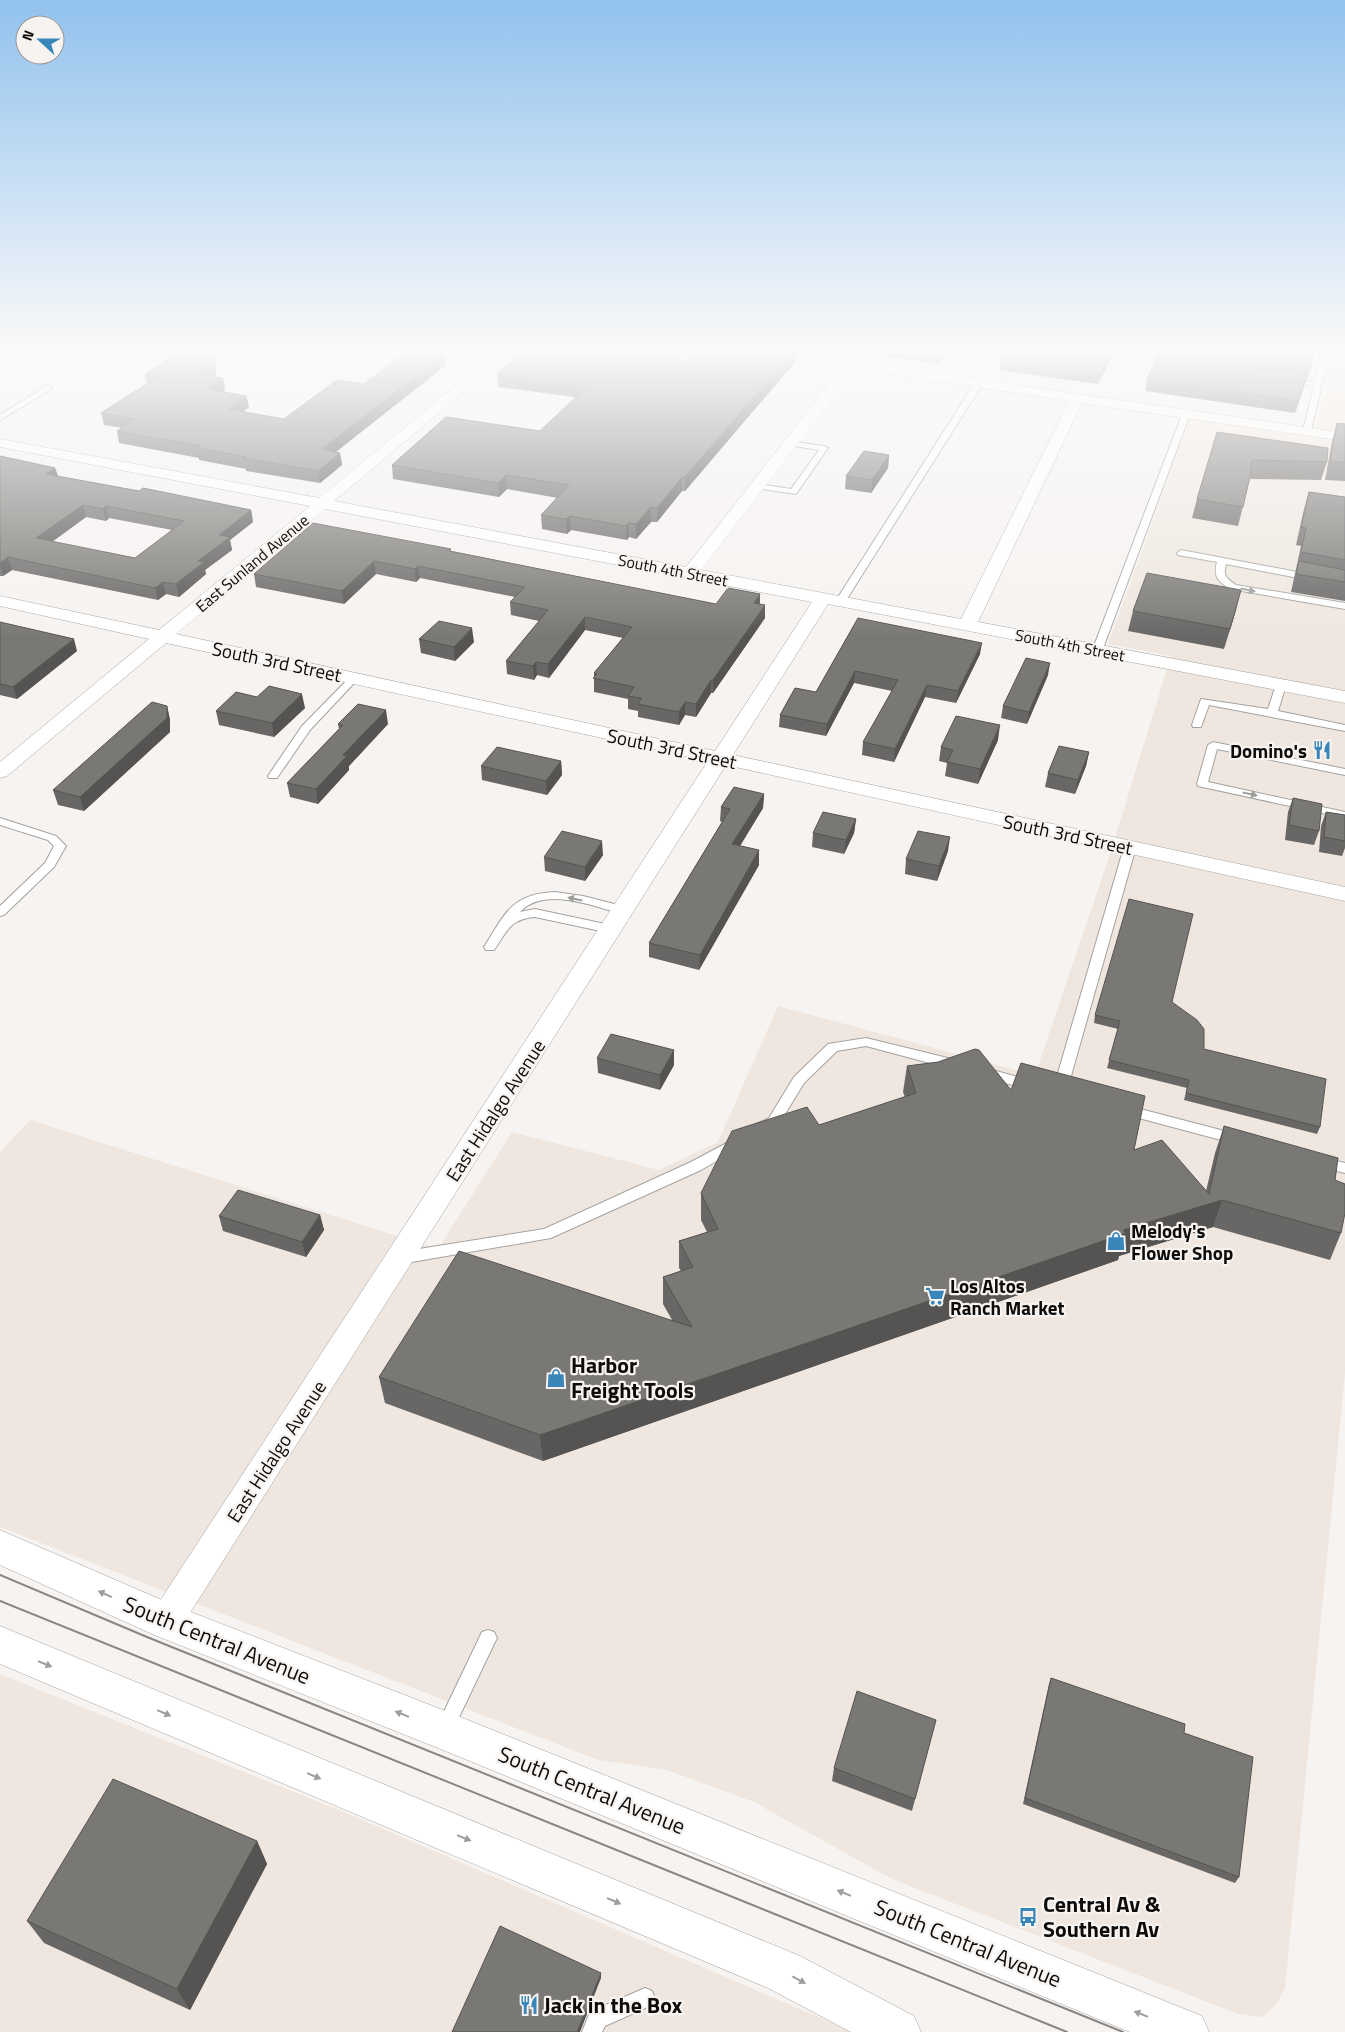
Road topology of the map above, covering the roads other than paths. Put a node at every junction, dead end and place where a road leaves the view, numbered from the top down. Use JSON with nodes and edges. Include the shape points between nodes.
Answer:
{"nodes":[{"id":1,"x":31,"y":449,"type":"edge"},
{"id":2,"x":388,"y":449,"type":"edge"},
{"id":3,"x":787,"y":449,"type":"edge"},
{"id":4,"x":823,"y":449,"type":"edge"},
{"id":5,"x":934,"y":449,"type":"edge"},
{"id":6,"x":1052,"y":449,"type":"edge"},
{"id":7,"x":1173,"y":449,"type":"edge"},
{"id":8,"x":758,"y":486,"type":"junction"},
{"id":9,"x":321,"y":504,"type":"junction"},
{"id":10,"x":1180,"y":553,"type":"dead end"},
{"id":11,"x":1222,"y":561,"type":"junction"},
{"id":12,"x":690,"y":573,"type":"junction"},
{"id":13,"x":1345,"y":584,"type":"edge"},
{"id":14,"x":831,"y":600,"type":"junction"},
{"id":15,"x":0,"y":601,"type":"edge"},
{"id":16,"x":1345,"y":606,"type":"edge"},
{"id":17,"x":967,"y":626,"type":"junction"},
{"id":18,"x":164,"y":637,"type":"junction"},
{"id":19,"x":1097,"y":650,"type":"junction"},
{"id":20,"x":354,"y":678,"type":"junction"},
{"id":21,"x":1281,"y":685,"type":"junction"},
{"id":22,"x":1345,"y":697,"type":"edge"},
{"id":23,"x":1272,"y":713,"type":"junction"},
{"id":24,"x":1197,"y":725,"type":"dead end"},
{"id":25,"x":1345,"y":728,"type":"edge"},
{"id":26,"x":720,"y":758,"type":"junction"},
{"id":27,"x":0,"y":772,"type":"edge"},
{"id":28,"x":1345,"y":772,"type":"edge"},
{"id":29,"x":273,"y":776,"type":"dead end"},
{"id":30,"x":1345,"y":815,"type":"edge"},
{"id":31,"x":0,"y":821,"type":"edge"},
{"id":32,"x":1130,"y":848,"type":"junction"},
{"id":33,"x":1345,"y":894,"type":"edge"},
{"id":34,"x":0,"y":912,"type":"edge"},
{"id":35,"x":616,"y":919,"type":"junction"},
{"id":36,"x":508,"y":921,"type":"junction"},
{"id":37,"x":490,"y":947,"type":"dead end"},
{"id":38,"x":1107,"y":1105,"type":"edge"},
{"id":39,"x":1250,"y":1143,"type":"edge"},
{"id":40,"x":1307,"y":1158,"type":"edge"},
{"id":41,"x":1345,"y":1168,"type":"edge"},
{"id":42,"x":400,"y":1258,"type":"junction"},
{"id":43,"x":0,"y":1547,"type":"edge"},
{"id":44,"x":166,"y":1621,"type":"junction"},
{"id":45,"x":488,"y":1638,"type":"dead end"},
{"id":46,"x":0,"y":1645,"type":"edge"},
{"id":47,"x":443,"y":1730,"type":"junction"},
{"id":48,"x":645,"y":1998,"type":"dead end"},
{"id":49,"x":592,"y":2032,"type":"edge"},
{"id":50,"x":898,"y":2032,"type":"edge"},
{"id":51,"x":1186,"y":2032,"type":"edge"}],
"edges":[{"from":1,"to":9,"type":"street","name":"South 4th Street"},
{"from":2,"to":9,"type":"street","name":"East Sunland Avenue"},
{"from":3,"to":8,"type":"street"},
{"from":4,"to":8,"type":"lane","via":[[793,492]]},
{"from":5,"to":14,"type":"lane"},
{"from":6,"to":17,"type":"street"},
{"from":7,"to":19,"type":"lane"},
{"from":8,"to":12,"type":"street"},
{"from":9,"to":12,"type":"street","name":"South 4th Street"},
{"from":9,"to":18,"type":"street","name":"East Sunland Avenue"},
{"from":10,"to":11,"type":"lane"},
{"from":11,"to":13,"type":"lane"},
{"from":11,"to":16,"type":"lane","one_way":true,"via":[[1221,579],[1233,587]]},
{"from":12,"to":14,"type":"street","name":"South 4th Street"},
{"from":14,"to":17,"type":"street","name":"South 4th Street"},
{"from":14,"to":26,"type":"street","name":"East Hidalgo Avenue"},
{"from":15,"to":18,"type":"street","name":"South 3rd Street"},
{"from":17,"to":19,"type":"street","name":"South 4th Street"},
{"from":18,"to":20,"type":"street","name":"South 3rd Street"},
{"from":18,"to":27,"type":"street","name":"East Sunland Avenue"},
{"from":19,"to":21,"type":"street","name":"South 4th Street"},
{"from":20,"to":26,"type":"street","name":"South 3rd Street"},
{"from":20,"to":29,"type":"lane","via":[[306,728]]},
{"from":21,"to":22,"type":"street","name":"South 4th Street"},
{"from":21,"to":23,"type":"lane"},
{"from":23,"to":24,"type":"lane","via":[[1205,701]]},
{"from":23,"to":25,"type":"lane"},
{"from":26,"to":32,"type":"street","name":"South 3rd Street"},
{"from":26,"to":35,"type":"street","name":"East Hidalgo Avenue"},
{"from":28,"to":30,"type":"lane","one_way":true,"via":[[1213,745],[1202,784]]},
{"from":31,"to":34,"type":"lane","via":[[52,838],[60,846],[50,865]]},
{"from":32,"to":33,"type":"street","name":"South 3rd Street"},
{"from":32,"to":42,"type":"lane","via":[[1055,1092],[866,1042],[833,1047],[799,1080],[774,1120],[696,1166],[546,1234]]},
{"from":35,"to":36,"type":"lane","via":[[535,913]]},
{"from":35,"to":36,"type":"lane","one_way":true,"via":[[568,898],[544,896],[523,902]]},
{"from":35,"to":42,"type":"street","name":"East Hidalgo Avenue"},
{"from":36,"to":37,"type":"lane"},
{"from":38,"to":39,"type":"lane"},
{"from":40,"to":41,"type":"lane"},
{"from":42,"to":44,"type":"street","name":"East Hidalgo Avenue"},
{"from":44,"to":43,"type":"main road","name":"South Central Avenue","one_way":true},
{"from":47,"to":44,"type":"main road","name":"South Central Avenue","one_way":true},
{"from":45,"to":47,"type":"lane"},
{"from":46,"to":50,"type":"main road","one_way":true,"via":[[784,1972]]},
{"from":51,"to":47,"type":"main road","name":"South Central Avenue","one_way":true},
{"from":48,"to":49,"type":"lane","via":[[597,2019]]}]}
